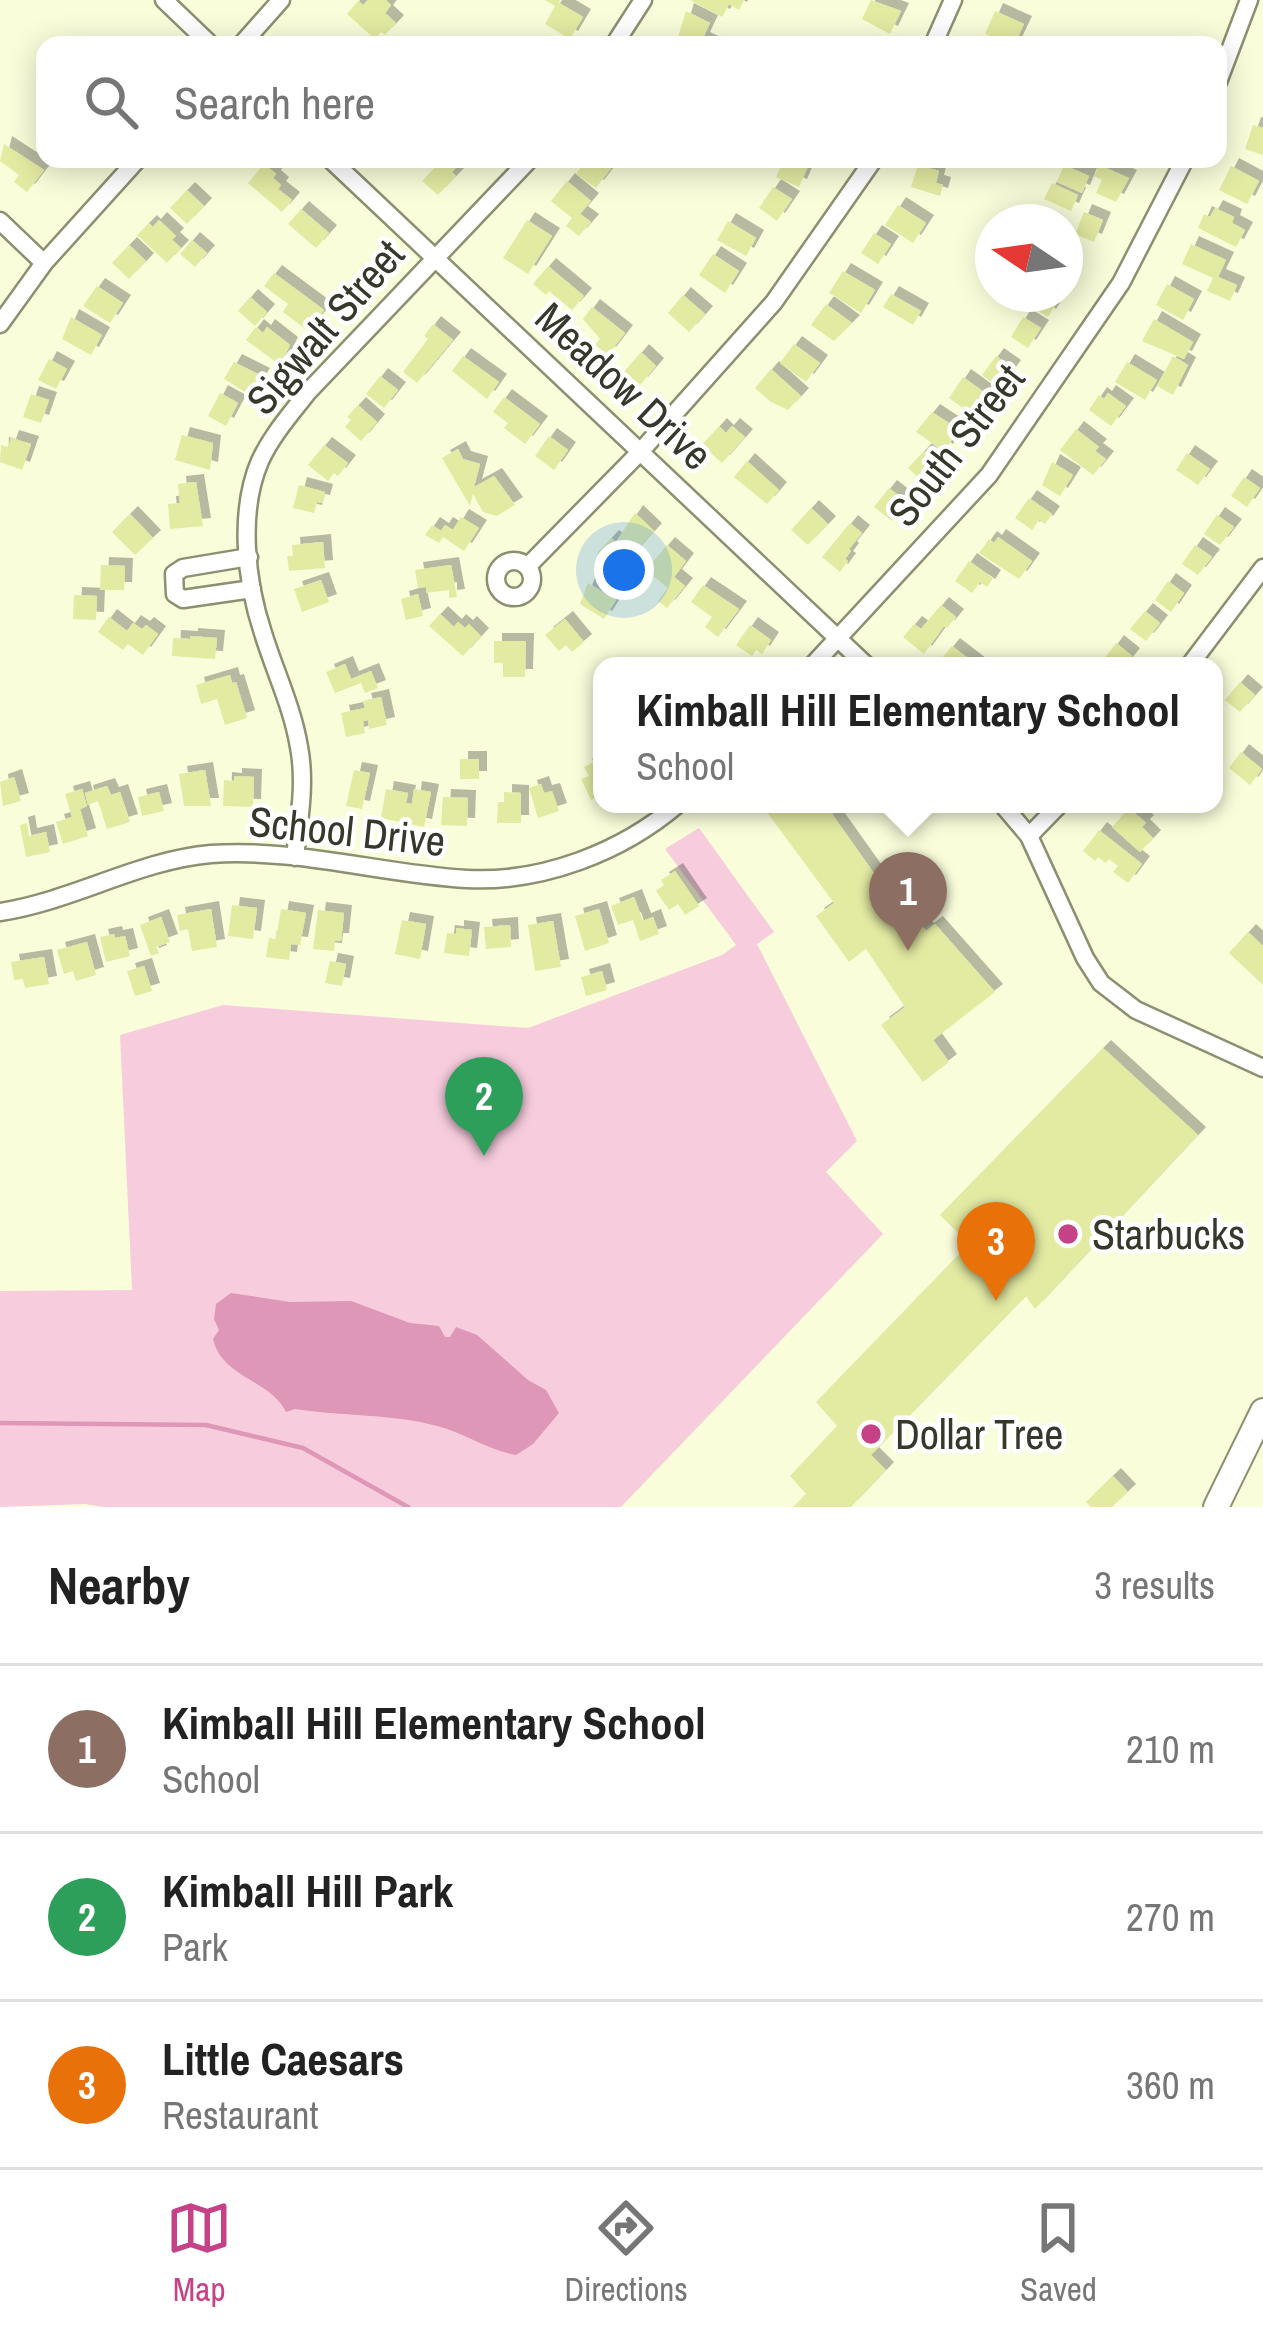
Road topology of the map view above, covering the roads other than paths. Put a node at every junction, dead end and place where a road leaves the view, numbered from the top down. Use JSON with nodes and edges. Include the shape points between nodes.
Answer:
{"nodes":[{"id":1,"x":164,"y":0,"type":"edge"},
{"id":2,"x":281,"y":0,"type":"edge"},
{"id":3,"x":643,"y":0,"type":"edge"},
{"id":4,"x":953,"y":0,"type":"edge"},
{"id":5,"x":1249,"y":0,"type":"edge"},
{"id":6,"x":202,"y":36,"type":"edge"},
{"id":7,"x":249,"y":36,"type":"edge"},
{"id":8,"x":620,"y":36,"type":"edge"},
{"id":9,"x":937,"y":36,"type":"edge"},
{"id":10,"x":1227,"y":58,"type":"edge"},
{"id":11,"x":130,"y":168,"type":"edge"},
{"id":12,"x":339,"y":168,"type":"edge"},
{"id":13,"x":521,"y":168,"type":"edge"},
{"id":14,"x":868,"y":168,"type":"edge"},
{"id":15,"x":1180,"y":168,"type":"edge"},
{"id":16,"x":0,"y":221,"type":"edge"},
{"id":17,"x":434,"y":259,"type":"junction"},
{"id":18,"x":44,"y":263,"type":"junction"},
{"id":19,"x":0,"y":324,"type":"edge"},
{"id":20,"x":641,"y":451,"type":"junction"},
{"id":21,"x":249,"y":557,"type":"junction"},
{"id":22,"x":528,"y":566,"type":"dead end"},
{"id":23,"x":1263,"y":568,"type":"edge"},
{"id":24,"x":252,"y":589,"type":"junction"},
{"id":25,"x":838,"y":639,"type":"junction"},
{"id":26,"x":821,"y":657,"type":"edge"},
{"id":27,"x":857,"y":657,"type":"edge"},
{"id":28,"x":1196,"y":657,"type":"edge"},
{"id":29,"x":665,"y":813,"type":"edge"},
{"id":30,"x":1010,"y":813,"type":"edge"},
{"id":31,"x":1051,"y":813,"type":"edge"},
{"id":32,"x":1029,"y":836,"type":"junction"},
{"id":33,"x":296,"y":857,"type":"junction"},
{"id":34,"x":0,"y":912,"type":"edge"},
{"id":35,"x":1263,"y":1068,"type":"edge"},
{"id":36,"x":1263,"y":1411,"type":"edge"},
{"id":37,"x":1216,"y":1507,"type":"edge"}],
"edges":[{"from":1,"to":6,"type":"street"},
{"from":2,"to":7,"type":"street"},
{"from":3,"to":8,"type":"street"},
{"from":4,"to":9,"type":"street"},
{"from":5,"to":10,"type":"street"},
{"from":11,"to":18,"type":"street"},
{"from":12,"to":17,"type":"street","name":"Meadow Drive"},
{"from":13,"to":17,"type":"street","name":"Sigwalt Street"},
{"from":14,"to":20,"type":"street","via":[[774,302]]},
{"from":15,"to":25,"type":"street","name":"South Street","via":[[1120,283],[988,475]]},
{"from":16,"to":18,"type":"street"},
{"from":17,"to":20,"type":"street","name":"Meadow Drive"},
{"from":17,"to":21,"type":"street","name":"Sigwalt Street","via":[[275,433],[253,483]]},
{"from":18,"to":19,"type":"street"},
{"from":20,"to":22,"type":"street"},
{"from":20,"to":25,"type":"street","name":"Meadow Drive"},
{"from":21,"to":24,"type":"street","name":"Sigwalt Street"},
{"from":21,"to":24,"type":"street","via":[[183,568],[173,584],[183,599]]},
{"from":23,"to":28,"type":"street"},
{"from":24,"to":33,"type":"street","name":"Sigwalt Street","via":[[300,751]]},
{"from":25,"to":26,"type":"street"},
{"from":25,"to":27,"type":"street","name":"Meadow Drive"},
{"from":29,"to":33,"type":"street","name":"School Drive","via":[[616,847],[546,871],[470,879]]},
{"from":30,"to":32,"type":"street"},
{"from":31,"to":32,"type":"street"},
{"from":32,"to":35,"type":"street","via":[[1101,982],[1136,1010]]},
{"from":33,"to":34,"type":"street","name":"School Drive","via":[[173,859],[38,907]]},
{"from":36,"to":37,"type":"main road"}]}
